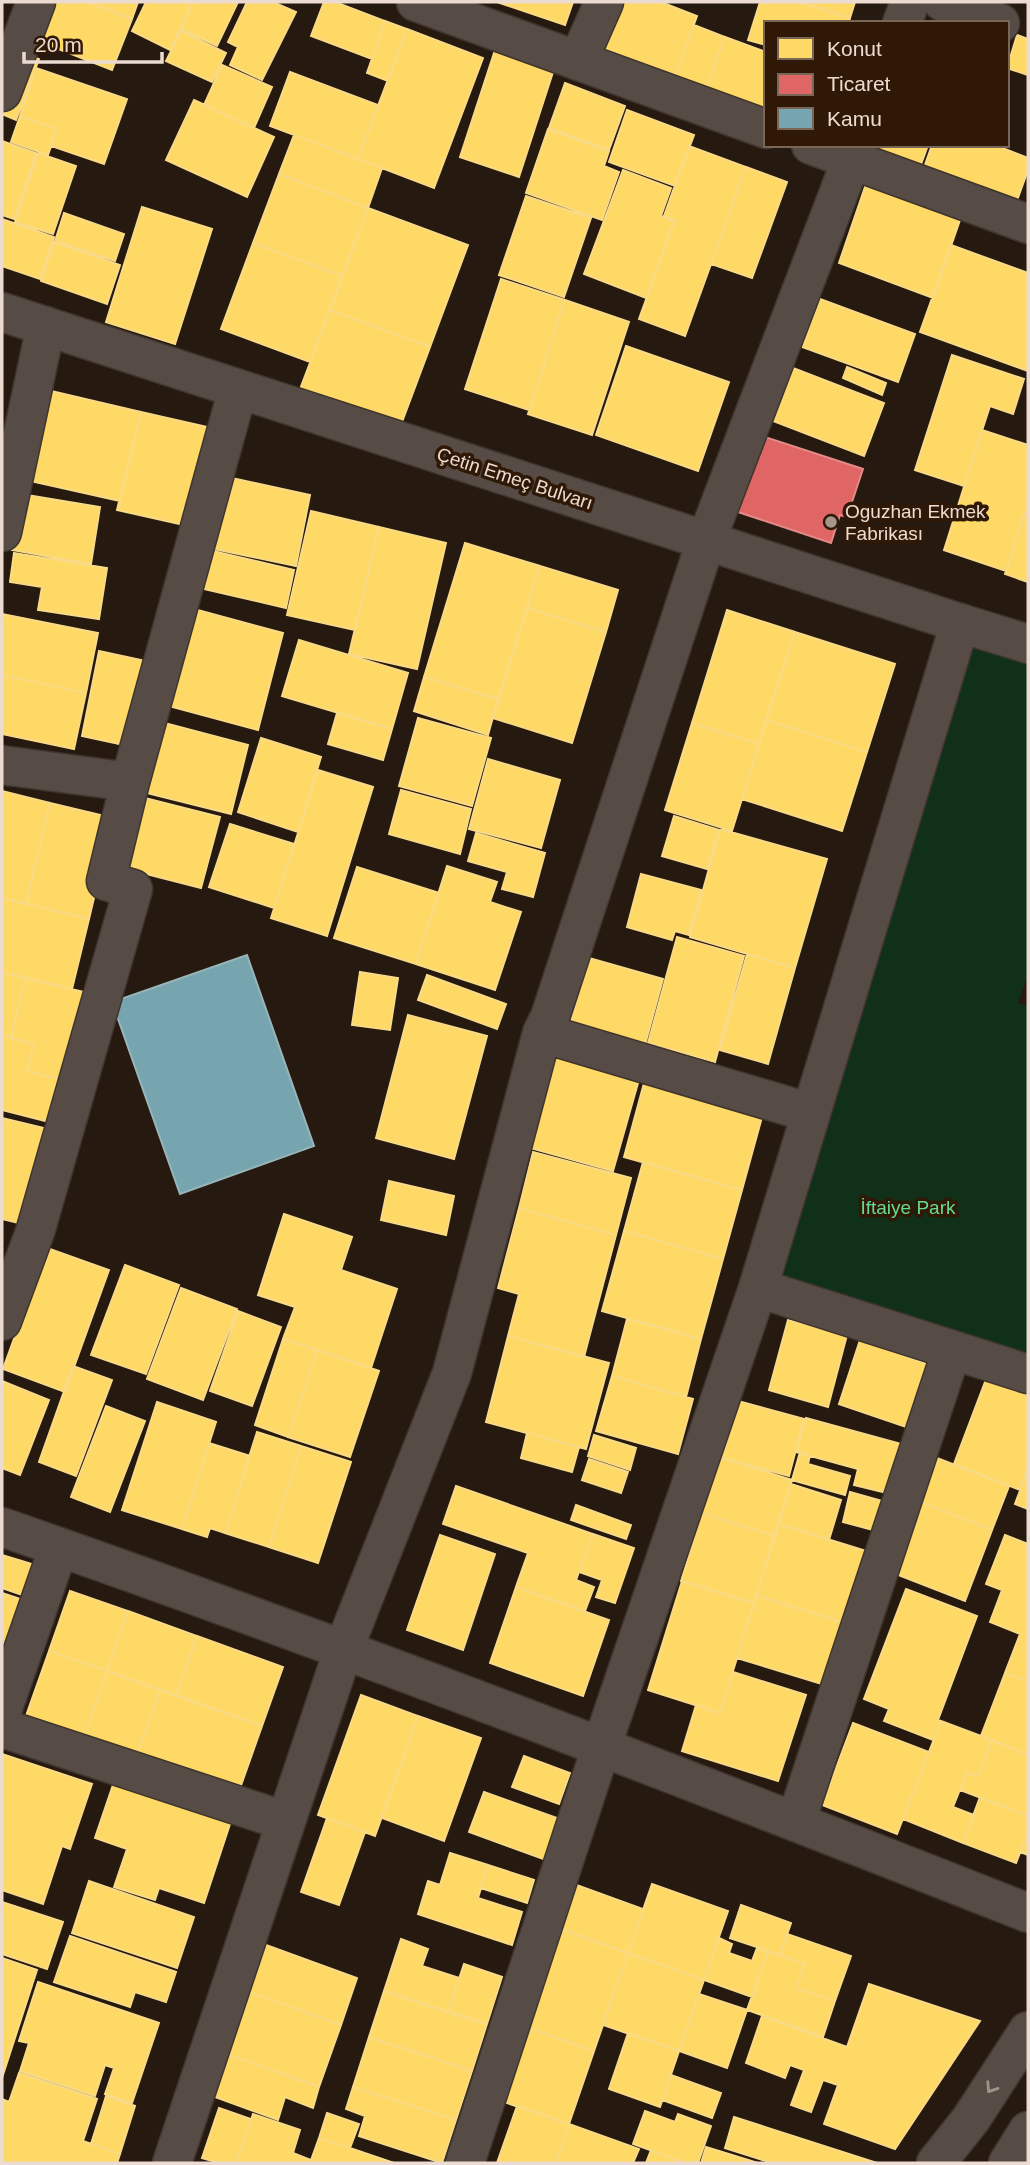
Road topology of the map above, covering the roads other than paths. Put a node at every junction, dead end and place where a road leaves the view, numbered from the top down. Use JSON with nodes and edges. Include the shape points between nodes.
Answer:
{"nodes":[{"id":1,"x":36,"y":2,"type":"edge"},
{"id":2,"x":416,"y":2,"type":"edge"},
{"id":3,"x":604,"y":2,"type":"edge"},
{"id":4,"x":909,"y":2,"type":"edge"},
{"id":5,"x":943,"y":2,"type":"edge"},
{"id":6,"x":903,"y":21,"type":"edge"},
{"id":7,"x":995,"y":21,"type":"edge"},
{"id":8,"x":1009,"y":26,"type":"edge"},
{"id":9,"x":1028,"y":33,"type":"edge"},
{"id":10,"x":578,"y":61,"type":"junction"},
{"id":11,"x":2,"y":92,"type":"edge"},
{"id":12,"x":764,"y":128,"type":"edge"},
{"id":13,"x":823,"y":147,"type":"edge"},
{"id":14,"x":854,"y":152,"type":"edge"},
{"id":15,"x":1028,"y":224,"type":"edge"},
{"id":16,"x":2,"y":312,"type":"edge"},
{"id":17,"x":46,"y":326,"type":"junction"},
{"id":18,"x":238,"y":389,"type":"junction"},
{"id":19,"x":2,"y":532,"type":"edge"},
{"id":20,"x":706,"y":541,"type":"junction"},
{"id":21,"x":960,"y":623,"type":"junction"},
{"id":22,"x":1028,"y":644,"type":"edge"},
{"id":23,"x":2,"y":765,"type":"edge"},
{"id":24,"x":130,"y":782,"type":"junction"},
{"id":25,"x":542,"y":1033,"type":"junction"},
{"id":26,"x":811,"y":1113,"type":"junction"},
{"id":27,"x":758,"y":1288,"type":"junction"},
{"id":28,"x":2,"y":1321,"type":"edge"},
{"id":29,"x":952,"y":1350,"type":"junction"},
{"id":30,"x":1028,"y":1374,"type":"edge"},
{"id":31,"x":2,"y":1527,"type":"edge"},
{"id":32,"x":60,"y":1547,"type":"junction"},
{"id":33,"x":344,"y":1648,"type":"junction"},
{"id":34,"x":2,"y":1711,"type":"edge"},
{"id":35,"x":2,"y":1728,"type":"edge"},
{"id":36,"x":601,"y":1748,"type":"junction"},
{"id":37,"x":285,"y":1821,"type":"junction"},
{"id":38,"x":796,"y":1821,"type":"junction"},
{"id":39,"x":1028,"y":1913,"type":"edge"},
{"id":40,"x":1028,"y":2031,"type":"edge"},
{"id":41,"x":172,"y":2163,"type":"edge"},
{"id":42,"x":465,"y":2163,"type":"edge"},
{"id":43,"x":936,"y":2163,"type":"edge"}],
"edges":[{"from":1,"to":11,"type":"street"},
{"from":2,"to":10,"type":"street"},
{"from":3,"to":10,"type":"street"},
{"from":4,"to":6,"type":"street"},
{"from":5,"to":7,"type":"street"},
{"from":8,"to":9,"type":"street"},
{"from":10,"to":12,"type":"street"},
{"from":13,"to":14,"type":"street"},
{"from":14,"to":15,"type":"street"},
{"from":14,"to":20,"type":"street"},
{"from":16,"to":17,"type":"street","name":"Çetin Emeç Bulvarı"},
{"from":17,"to":18,"type":"street","name":"Çetin Emeç Bulvarı"},
{"from":17,"to":19,"type":"street"},
{"from":18,"to":20,"type":"street","name":"Çetin Emeç Bulvarı"},
{"from":18,"to":24,"type":"street"},
{"from":20,"to":21,"type":"street","name":"Çetin Emeç Bulvarı"},
{"from":20,"to":25,"type":"street"},
{"from":21,"to":22,"type":"street","name":"Çetin Emeç Bulvarı"},
{"from":21,"to":26,"type":"street"},
{"from":23,"to":24,"type":"street"},
{"from":24,"to":28,"type":"street","via":[[106,881],[133,889],[36,1229]]},
{"from":25,"to":26,"type":"street"},
{"from":25,"to":33,"type":"street","via":[[452,1373]]},
{"from":26,"to":27,"type":"street"},
{"from":27,"to":29,"type":"street"},
{"from":27,"to":36,"type":"street"},
{"from":29,"to":30,"type":"street"},
{"from":29,"to":38,"type":"street"},
{"from":31,"to":32,"type":"street"},
{"from":32,"to":33,"type":"street"},
{"from":32,"to":34,"type":"street"},
{"from":33,"to":36,"type":"street"},
{"from":33,"to":37,"type":"street"},
{"from":35,"to":37,"type":"street"},
{"from":36,"to":38,"type":"street"},
{"from":36,"to":42,"type":"street"},
{"from":37,"to":41,"type":"street"},
{"from":38,"to":39,"type":"street"},
{"from":40,"to":43,"type":"street","one_way":true,"via":[[971,2119]]}]}
